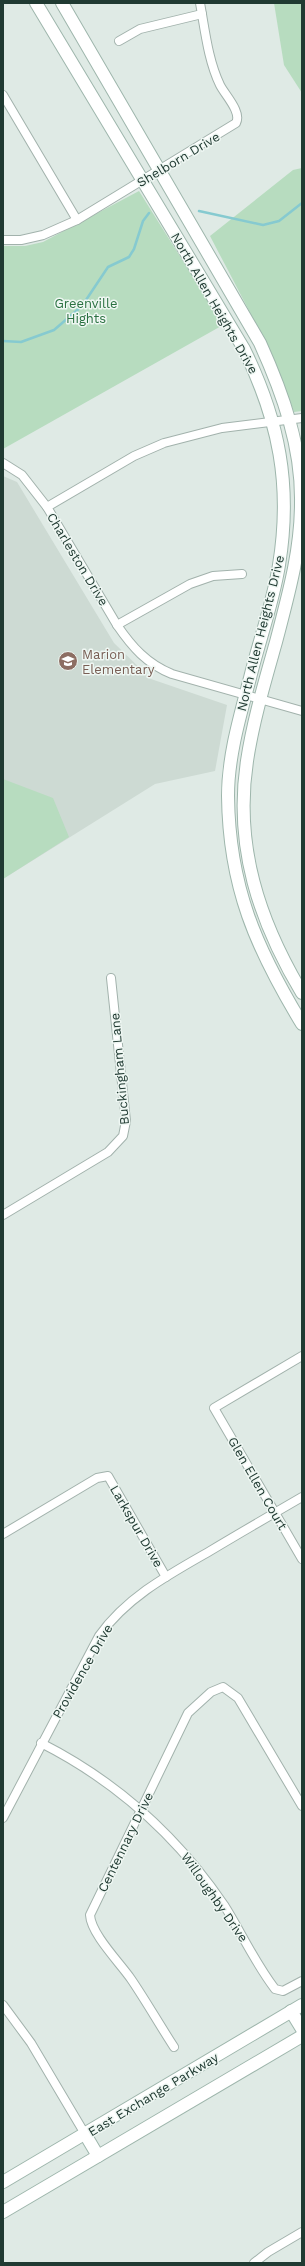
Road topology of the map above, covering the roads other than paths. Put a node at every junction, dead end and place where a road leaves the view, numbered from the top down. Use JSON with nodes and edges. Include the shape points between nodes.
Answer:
{"nodes":[{"id":1,"x":36,"y":3,"type":"edge"},
{"id":2,"x":62,"y":3,"type":"edge"},
{"id":3,"x":200,"y":3,"type":"edge"},
{"id":4,"x":202,"y":14,"type":"junction"},
{"id":5,"x":119,"y":41,"type":"dead end"},
{"id":6,"x":3,"y":95,"type":"edge"},
{"id":7,"x":160,"y":171,"type":"junction"},
{"id":8,"x":144,"y":180,"type":"junction"},
{"id":9,"x":77,"y":220,"type":"junction"},
{"id":10,"x":3,"y":240,"type":"edge"},
{"id":11,"x":302,"y":418,"type":"edge"},
{"id":12,"x":290,"y":420,"type":"junction"},
{"id":13,"x":273,"y":422,"type":"junction"},
{"id":14,"x":3,"y":463,"type":"edge"},
{"id":15,"x":46,"y":507,"type":"junction"},
{"id":16,"x":242,"y":574,"type":"dead end"},
{"id":17,"x":117,"y":625,"type":"junction"},
{"id":18,"x":245,"y":696,"type":"junction"},
{"id":19,"x":260,"y":700,"type":"junction"},
{"id":20,"x":302,"y":711,"type":"edge"},
{"id":21,"x":111,"y":978,"type":"dead end"},
{"id":22,"x":302,"y":993,"type":"edge"},
{"id":23,"x":302,"y":1024,"type":"edge"},
{"id":24,"x":3,"y":1215,"type":"edge"},
{"id":25,"x":302,"y":1356,"type":"edge"},
{"id":26,"x":302,"y":1496,"type":"edge"},
{"id":27,"x":275,"y":1512,"type":"junction"},
{"id":28,"x":3,"y":1534,"type":"edge"},
{"id":29,"x":302,"y":1559,"type":"edge"},
{"id":30,"x":166,"y":1577,"type":"junction"},
{"id":31,"x":41,"y":1743,"type":"junction"},
{"id":32,"x":3,"y":1797,"type":"edge"},
{"id":33,"x":11,"y":1801,"type":"junction"},
{"id":34,"x":302,"y":1806,"type":"edge"},
{"id":35,"x":141,"y":1810,"type":"junction"},
{"id":36,"x":3,"y":1818,"type":"edge"},
{"id":37,"x":302,"y":1981,"type":"edge"},
{"id":38,"x":3,"y":2005,"type":"edge"},
{"id":39,"x":302,"y":2005,"type":"edge"},
{"id":40,"x":291,"y":2011,"type":"junction"},
{"id":41,"x":302,"y":2029,"type":"edge"},
{"id":42,"x":302,"y":2036,"type":"edge"},
{"id":43,"x":174,"y":2047,"type":"dead end"},
{"id":44,"x":85,"y":2134,"type":"junction"},
{"id":45,"x":98,"y":2156,"type":"junction"},
{"id":46,"x":3,"y":2182,"type":"edge"},
{"id":47,"x":3,"y":2212,"type":"edge"},
{"id":48,"x":302,"y":2232,"type":"edge"},
{"id":49,"x":254,"y":2263,"type":"edge"}],
"edges":[{"from":1,"to":8,"type":"main road","name":"North Allen Heights Drive"},
{"from":2,"to":7,"type":"main road","name":"North Allen Heights Drive"},
{"from":3,"to":4,"type":"street","name":"Shelborn Drive"},
{"from":4,"to":5,"type":"street","via":[[140,29]]},
{"from":4,"to":7,"type":"street","name":"Shelborn Drive","via":[[212,63],[220,84],[237,113],[237,120],[233,126]]},
{"from":6,"to":9,"type":"street"},
{"from":7,"to":8,"type":"street","name":"Shelborn Drive"},
{"from":7,"to":12,"type":"main road","name":"North Allen Heights Drive","via":[[260,344],[277,379]]},
{"from":8,"to":9,"type":"street","name":"Shelborn Drive"},
{"from":8,"to":13,"type":"main road","name":"North Allen Heights Drive","via":[[244,349],[261,385]]},
{"from":9,"to":10,"type":"street","name":"Shelborn Drive","via":[[43,235],[21,240]]},
{"from":11,"to":12,"type":"street","name":"Charleston Drive"},
{"from":12,"to":13,"type":"street","name":"Charleston Drive"},
{"from":12,"to":19,"type":"main road","name":"North Allen Heights Drive","via":[[299,464],[300,536],[294,571]]},
{"from":13,"to":15,"type":"street","name":"Charleston Drive","via":[[222,428],[164,443],[134,456]]},
{"from":13,"to":18,"type":"main road","name":"North Allen Heights Drive","via":[[282,467],[285,504],[283,534],[279,567]]},
{"from":14,"to":15,"type":"street","via":[[22,475]]},
{"from":15,"to":17,"type":"street","name":"Charleston Drive"},
{"from":16,"to":17,"type":"street","via":[[213,576],[190,584]]},
{"from":17,"to":18,"type":"street","name":"Charleston Drive","via":[[130,644],[157,668]]},
{"from":18,"to":19,"type":"street","name":"Charleston Drive"},
{"from":18,"to":23,"type":"main road","name":"North Allen Heights Drive","via":[[231,761],[228,794],[235,873],[257,942],[273,976]]},
{"from":19,"to":20,"type":"street","name":"Charleston Drive"},
{"from":19,"to":22,"type":"main road","name":"North Allen Heights Drive","via":[[252,732],[243,794],[250,869],[258,904]]},
{"from":21,"to":24,"type":"street","name":"Buckingham Lane","via":[[126,1121],[123,1136],[108,1152]]},
{"from":25,"to":27,"type":"street","name":"Glen Ellen Court","via":[[214,1408]]},
{"from":26,"to":27,"type":"street","name":"Providence Drive"},
{"from":27,"to":29,"type":"street","name":"Glen Ellen Court"},
{"from":27,"to":30,"type":"street","name":"Providence Drive"},
{"from":28,"to":30,"type":"street","name":"Larkspur Drive","via":[[97,1478],[108,1476]]},
{"from":30,"to":31,"type":"street","name":"Providence Drive","via":[[130,1601],[112,1618],[99,1636]]},
{"from":31,"to":33,"type":"street","name":"Providence Drive"},
{"from":31,"to":35,"type":"street","name":"Willoughby Drive","via":[[73,1759]]},
{"from":32,"to":33,"type":"street"},
{"from":33,"to":36,"type":"street","name":"Providence Drive"},
{"from":34,"to":35,"type":"street","name":"Centennary Drive","via":[[238,1698],[223,1687],[211,1692],[188,1713]]},
{"from":35,"to":37,"type":"street","name":"Willoughby Drive","via":[[186,1854],[224,1906],[272,1986],[280,1992]]},
{"from":35,"to":43,"type":"street","name":"Centennary Drive","via":[[90,1915],[90,1922],[132,1980]]},
{"from":38,"to":44,"type":"street"},
{"from":39,"to":40,"type":"main road","name":"East Exchange Parkway"},
{"from":40,"to":41,"type":"main road"},
{"from":40,"to":44,"type":"main road","name":"East Exchange Parkway"},
{"from":42,"to":45,"type":"main road","name":"East Exchange Parkway"},
{"from":44,"to":45,"type":"main road"},
{"from":44,"to":46,"type":"main road","name":"East Exchange Parkway"},
{"from":45,"to":47,"type":"main road","name":"East Exchange Parkway"},
{"from":48,"to":49,"type":"street"}]}
